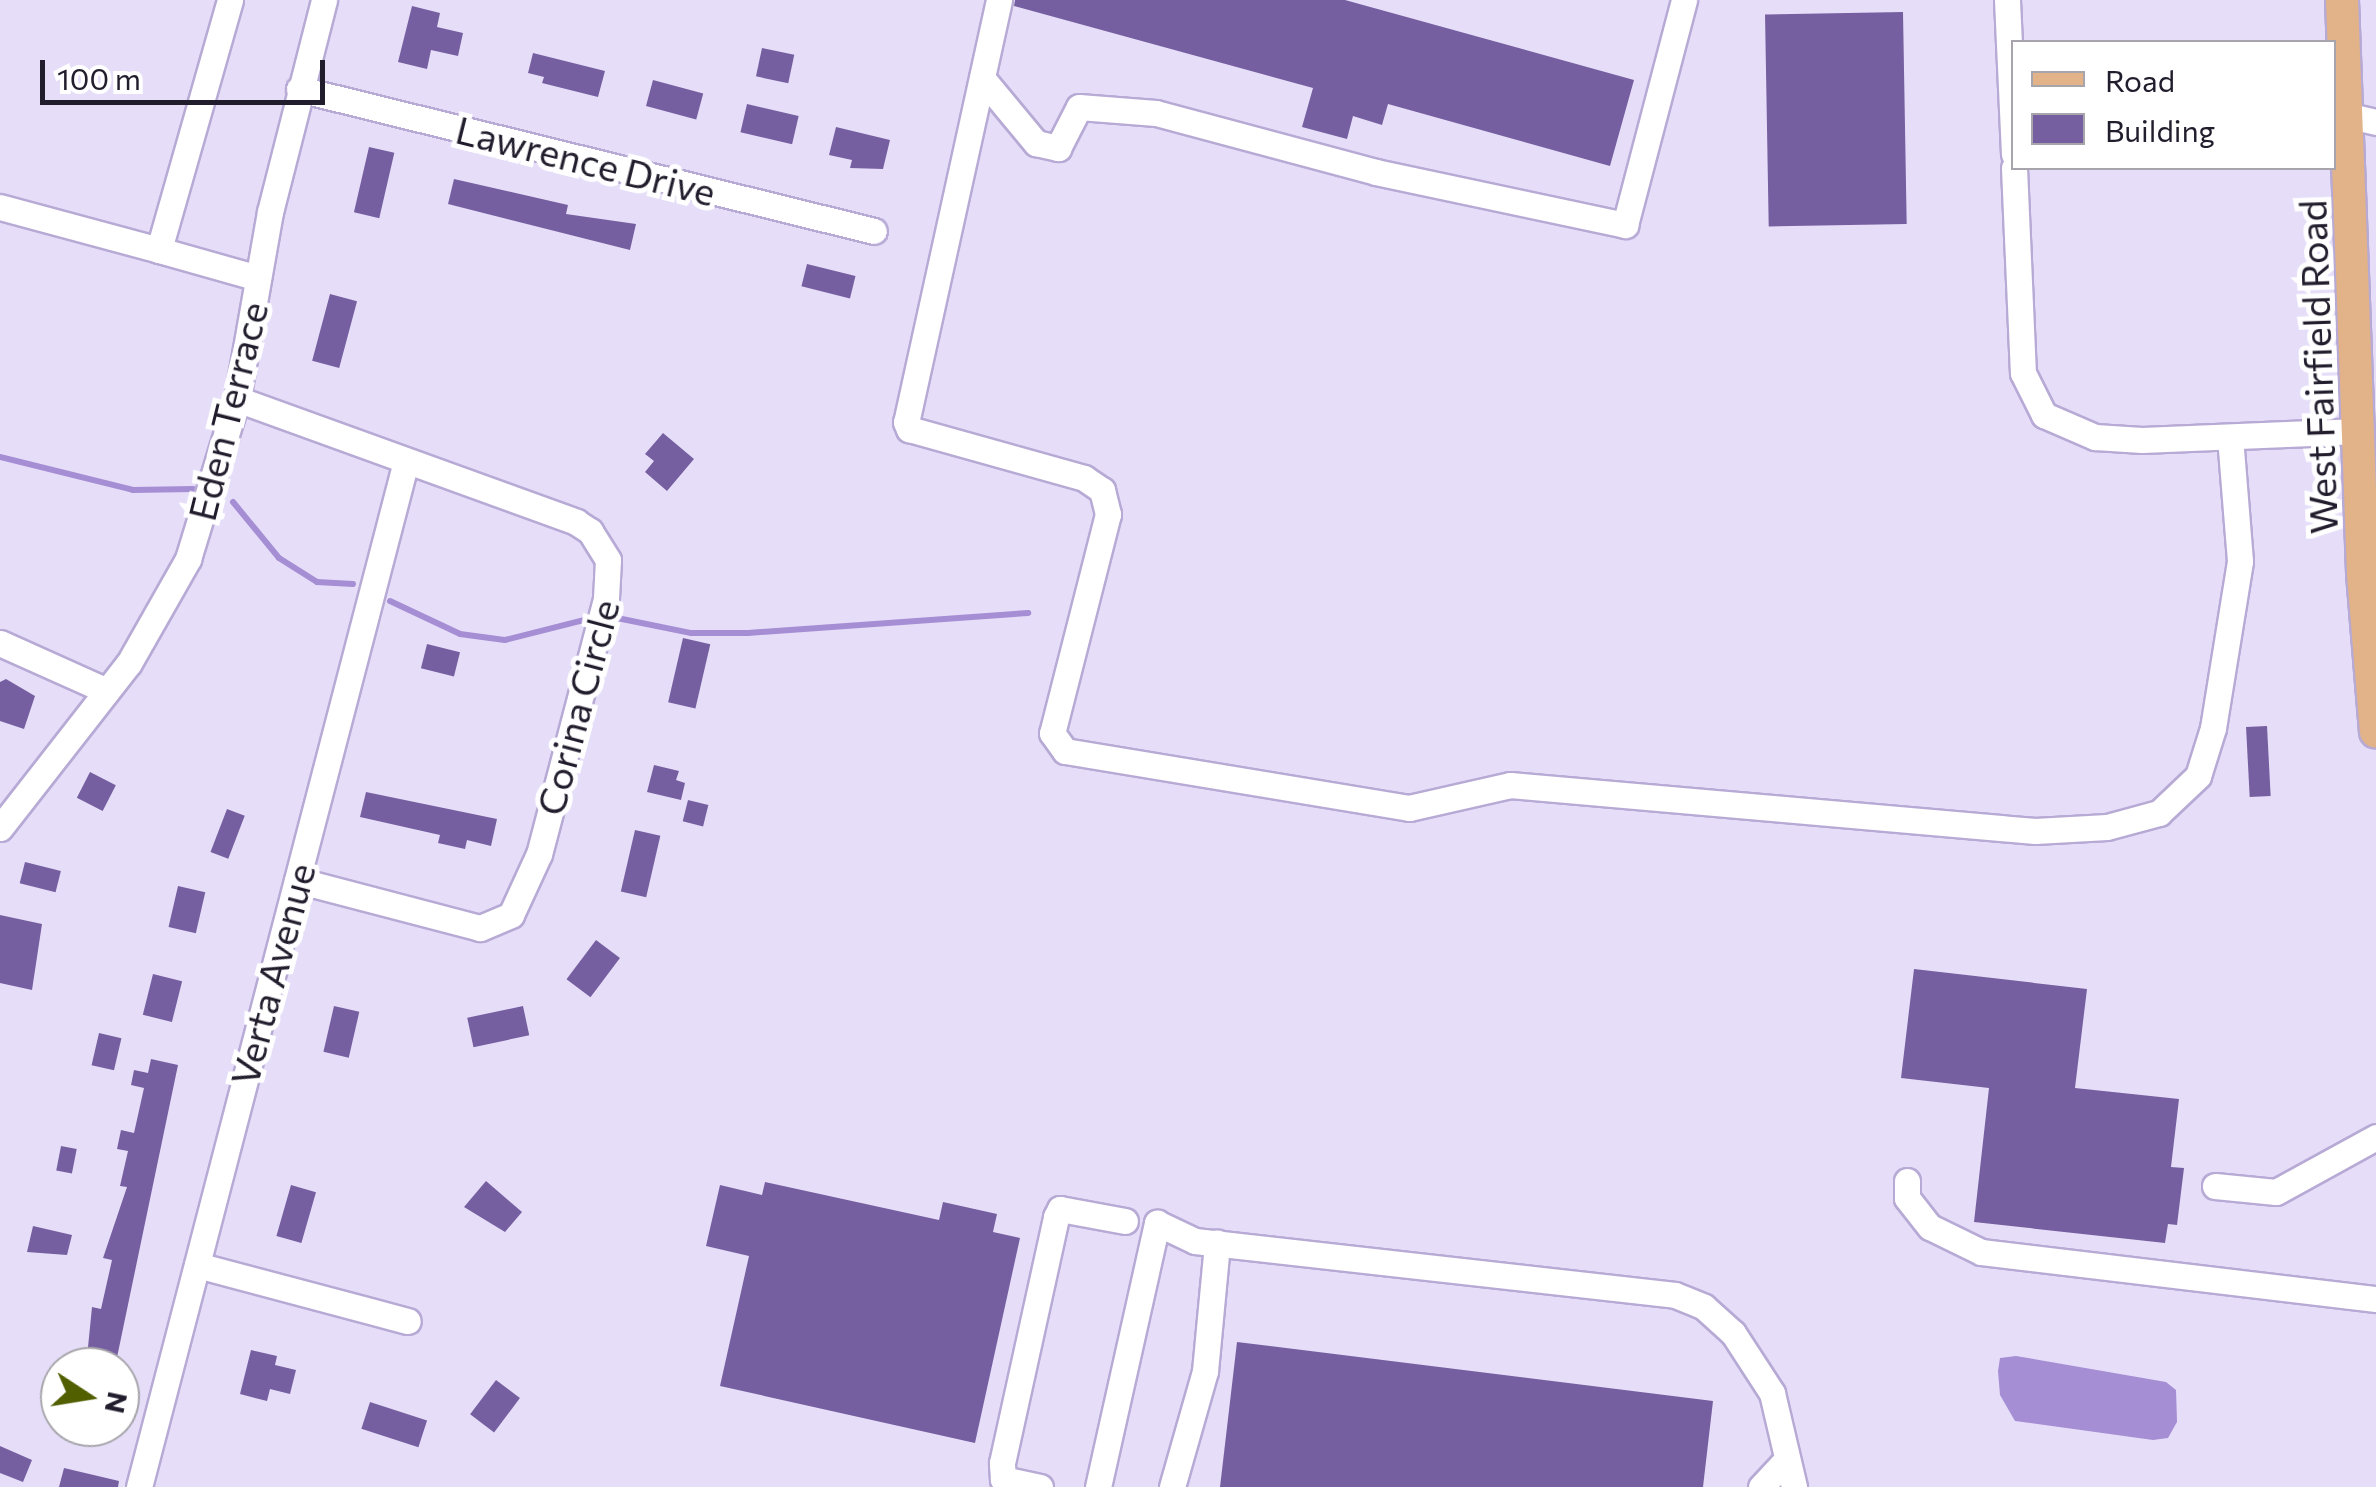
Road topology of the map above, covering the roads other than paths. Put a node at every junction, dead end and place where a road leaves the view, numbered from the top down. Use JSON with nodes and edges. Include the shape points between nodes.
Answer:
{"nodes":[{"id":1,"x":230,"y":0,"type":"edge"},
{"id":2,"x":324,"y":0,"type":"edge"},
{"id":3,"x":1000,"y":0,"type":"edge"},
{"id":4,"x":1684,"y":0,"type":"edge"},
{"id":5,"x":2007,"y":0,"type":"edge"},
{"id":6,"x":2342,"y":0,"type":"edge"},
{"id":7,"x":982,"y":78,"type":"junction"},
{"id":8,"x":2011,"y":88,"type":"edge"},
{"id":9,"x":299,"y":89,"type":"junction"},
{"id":10,"x":2363,"y":119,"type":"edge"},
{"id":11,"x":2014,"y":170,"type":"edge"},
{"id":12,"x":0,"y":207,"type":"edge"},
{"id":13,"x":874,"y":231,"type":"dead end"},
{"id":14,"x":160,"y":250,"type":"junction"},
{"id":15,"x":258,"y":278,"type":"junction"},
{"id":16,"x":2367,"y":381,"type":"edge"},
{"id":17,"x":237,"y":400,"type":"junction"},
{"id":18,"x":2359,"y":431,"type":"junction"},
{"id":19,"x":2230,"y":437,"type":"junction"},
{"id":20,"x":406,"y":461,"type":"junction"},
{"id":21,"x":0,"y":643,"type":"edge"},
{"id":22,"x":107,"y":690,"type":"junction"},
{"id":23,"x":2376,"y":730,"type":"edge"},
{"id":24,"x":0,"y":828,"type":"edge"},
{"id":25,"x":297,"y":880,"type":"junction"},
{"id":26,"x":2376,"y":1136,"type":"edge"},
{"id":27,"x":1907,"y":1181,"type":"dead end"},
{"id":28,"x":2215,"y":1186,"type":"dead end"},
{"id":29,"x":1125,"y":1221,"type":"dead end"},
{"id":30,"x":1217,"y":1243,"type":"junction"},
{"id":31,"x":197,"y":1266,"type":"junction"},
{"id":32,"x":2376,"y":1298,"type":"edge"},
{"id":33,"x":408,"y":1321,"type":"dead end"},
{"id":34,"x":1787,"y":1459,"type":"junction"},
{"id":35,"x":139,"y":1487,"type":"edge"},
{"id":36,"x":1040,"y":1487,"type":"edge"},
{"id":37,"x":1098,"y":1487,"type":"edge"},
{"id":38,"x":1172,"y":1487,"type":"edge"},
{"id":39,"x":1761,"y":1487,"type":"edge"},
{"id":40,"x":1794,"y":1487,"type":"edge"}],
"edges":[{"from":1,"to":14,"type":"street"},
{"from":2,"to":9,"type":"street","name":"Eden Terrace"},
{"from":3,"to":7,"type":"street"},
{"from":4,"to":7,"type":"street","via":[[1624,225],[1376,172],[1156,113],[1079,107],[1058,148],[1036,143]]},
{"from":5,"to":8,"type":"street"},
{"from":6,"to":10,"type":"main road","name":"West Fairfield Road"},
{"from":7,"to":19,"type":"street","via":[[906,422],[909,429],[1084,478],[1102,490],[1108,514],[1052,733],[1065,752],[1409,808],[1510,785],[2035,832],[2107,828],[2159,813],[2198,776],[2240,560]]},
{"from":9,"to":13,"type":"street","name":"Lawrence Drive"},
{"from":9,"to":15,"type":"street","name":"Eden Terrace"},
{"from":10,"to":16,"type":"main road","name":"West Fairfield Road"},
{"from":11,"to":19,"type":"street","via":[[2023,373],[2044,414],[2096,436]]},
{"from":12,"to":14,"type":"street"},
{"from":14,"to":15,"type":"street"},
{"from":15,"to":17,"type":"street","name":"Eden Terrace"},
{"from":16,"to":18,"type":"main road","name":"West Fairfield Road"},
{"from":17,"to":20,"type":"street","name":"Corina Circle"},
{"from":17,"to":22,"type":"street","name":"Eden Terrace","via":[[188,559],[152,628]]},
{"from":18,"to":19,"type":"street"},
{"from":18,"to":23,"type":"main road","name":"West Fairfield Road"},
{"from":20,"to":25,"type":"street","name":"Verta Avenue"},
{"from":20,"to":25,"type":"street","name":"Corina Circle","via":[[590,531],[608,560],[606,599],[539,854],[511,915],[480,928]]},
{"from":21,"to":22,"type":"street"},
{"from":22,"to":24,"type":"street","name":"Eden Terrace"},
{"from":25,"to":31,"type":"street","name":"Verta Avenue"},
{"from":26,"to":28,"type":"street","via":[[2276,1192]]},
{"from":27,"to":32,"type":"street","via":[[1907,1198],[1930,1227],[1981,1252]]},
{"from":29,"to":36,"type":"street","via":[[1060,1208],[1056,1217],[1002,1463],[1003,1478]]},
{"from":30,"to":34,"type":"street","via":[[1676,1295],[1704,1306],[1733,1333],[1772,1393]]},
{"from":30,"to":37,"type":"street","via":[[1157,1223]]},
{"from":30,"to":38,"type":"street","via":[[1205,1371]]},
{"from":31,"to":33,"type":"street"},
{"from":31,"to":35,"type":"street","name":"Verta Avenue"},
{"from":34,"to":39,"type":"street"},
{"from":34,"to":40,"type":"street"}]}
